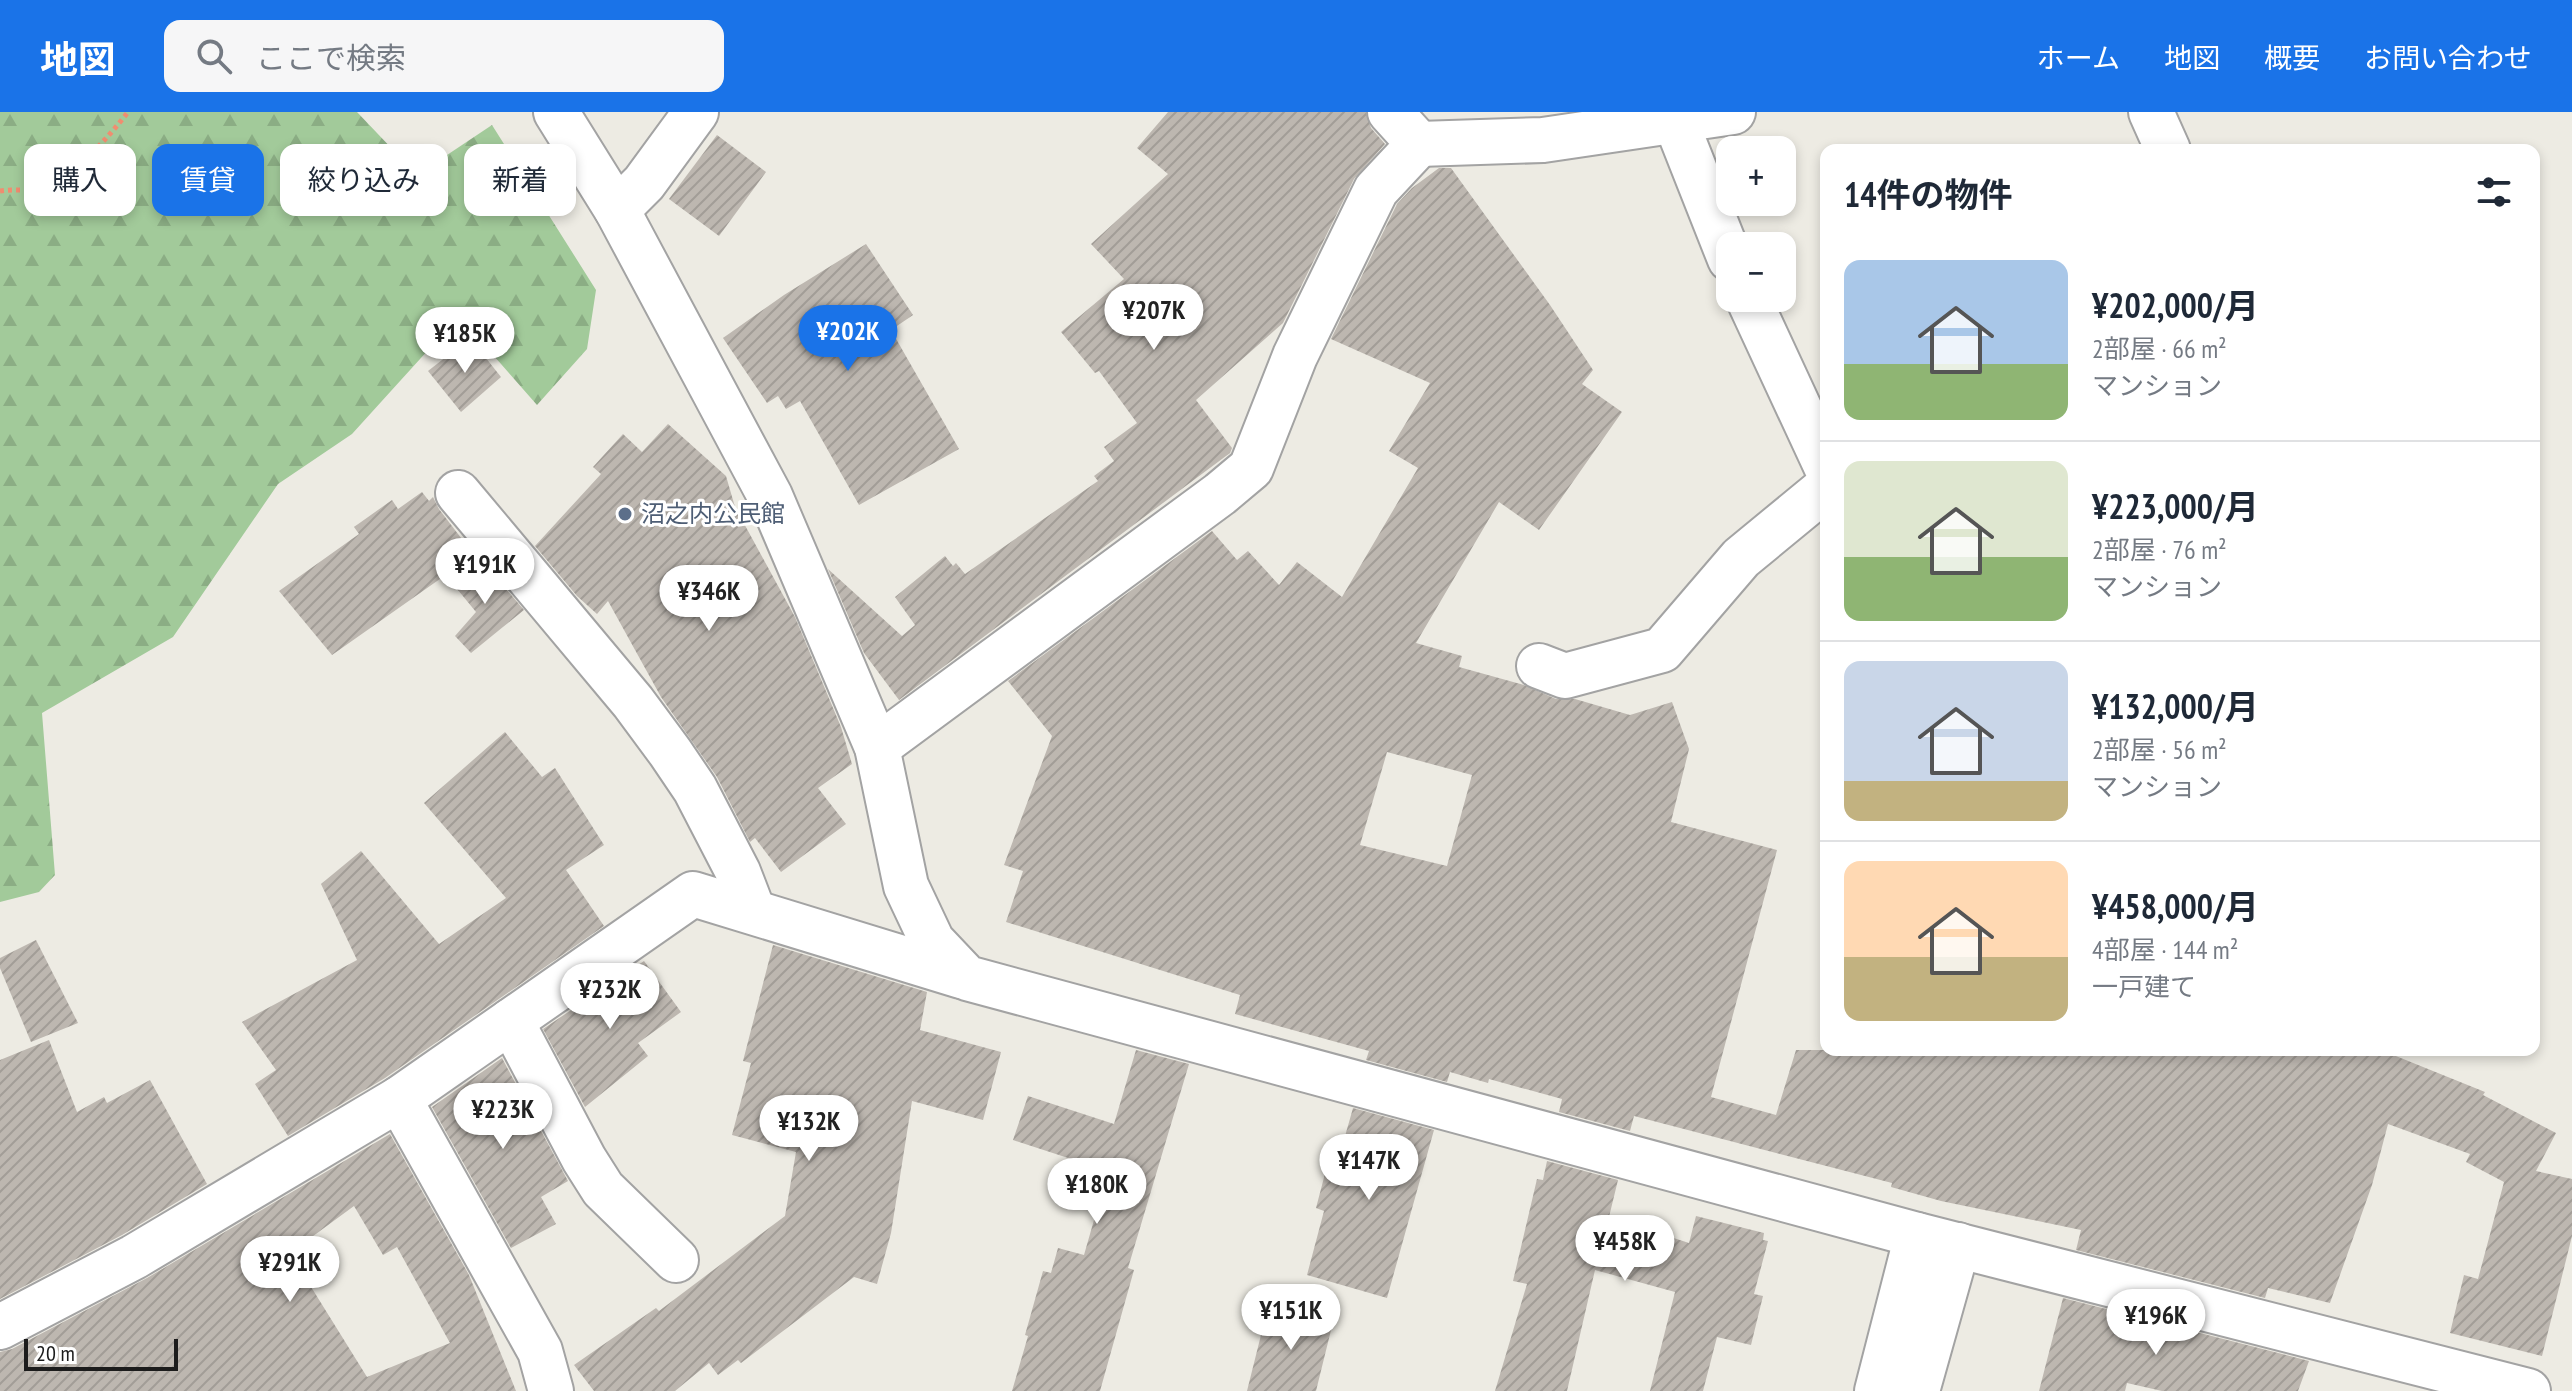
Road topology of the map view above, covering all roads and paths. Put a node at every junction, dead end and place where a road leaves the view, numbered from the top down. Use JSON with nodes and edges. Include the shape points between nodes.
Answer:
{"nodes":[{"id":1,"x":128,"y":112,"type":"edge"},
{"id":2,"x":556,"y":112,"type":"edge"},
{"id":3,"x":696,"y":112,"type":"edge"},
{"id":4,"x":1390,"y":112,"type":"edge"},
{"id":5,"x":2151,"y":112,"type":"edge"},
{"id":6,"x":1707,"y":115,"type":"edge"},
{"id":7,"x":1419,"y":144,"type":"junction"},
{"id":8,"x":2165,"y":144,"type":"edge"},
{"id":9,"x":0,"y":191,"type":"edge"},
{"id":10,"x":617,"y":210,"type":"junction"},
{"id":11,"x":1726,"y":232,"type":"edge"},
{"id":12,"x":1754,"y":312,"type":"edge"},
{"id":13,"x":1820,"y":453,"type":"edge"},
{"id":14,"x":458,"y":493,"type":"dead end"},
{"id":15,"x":1820,"y":493,"type":"edge"},
{"id":16,"x":1539,"y":666,"type":"dead end"},
{"id":17,"x":877,"y":747,"type":"junction"},
{"id":18,"x":753,"y":911,"type":"junction"},
{"id":19,"x":967,"y":978,"type":"junction"},
{"id":20,"x":511,"y":1021,"type":"junction"},
{"id":21,"x":399,"y":1099,"type":"junction"},
{"id":22,"x":1938,"y":1240,"type":"junction"},
{"id":23,"x":676,"y":1260,"type":"dead end"},
{"id":24,"x":0,"y":1327,"type":"edge"},
{"id":25,"x":551,"y":1391,"type":"edge"},
{"id":26,"x":1877,"y":1391,"type":"edge"},
{"id":27,"x":1917,"y":1391,"type":"edge"},
{"id":28,"x":2528,"y":1391,"type":"edge"}],
"edges":[{"from":1,"to":9,"type":"path","via":[[105,142],[69,172],[37,189]]},
{"from":2,"to":10,"type":"street"},
{"from":3,"to":10,"type":"street","via":[[644,183]]},
{"from":4,"to":7,"type":"street"},
{"from":5,"to":8,"type":"street"},
{"from":6,"to":7,"type":"street","via":[[1543,140]]},
{"from":6,"to":11,"type":"street"},
{"from":7,"to":17,"type":"street","via":[[1376,190],[1295,356],[1251,468]]},
{"from":10,"to":17,"type":"street","via":[[770,496]]},
{"from":12,"to":13,"type":"street"},
{"from":14,"to":18,"type":"street","via":[[670,752],[695,789]]},
{"from":15,"to":16,"type":"street","via":[[1741,558],[1662,650],[1565,676]]},
{"from":17,"to":19,"type":"street","via":[[906,886],[932,941]]},
{"from":18,"to":19,"type":"street"},
{"from":18,"to":20,"type":"street","via":[[693,894]]},
{"from":19,"to":22,"type":"street"},
{"from":20,"to":21,"type":"street"},
{"from":20,"to":23,"type":"street","via":[[603,1189]]},
{"from":21,"to":24,"type":"street","via":[[134,1257]]},
{"from":21,"to":25,"type":"street","via":[[540,1351]]},
{"from":22,"to":26,"type":"street"},
{"from":22,"to":27,"type":"street"},
{"from":22,"to":28,"type":"street"}]}
